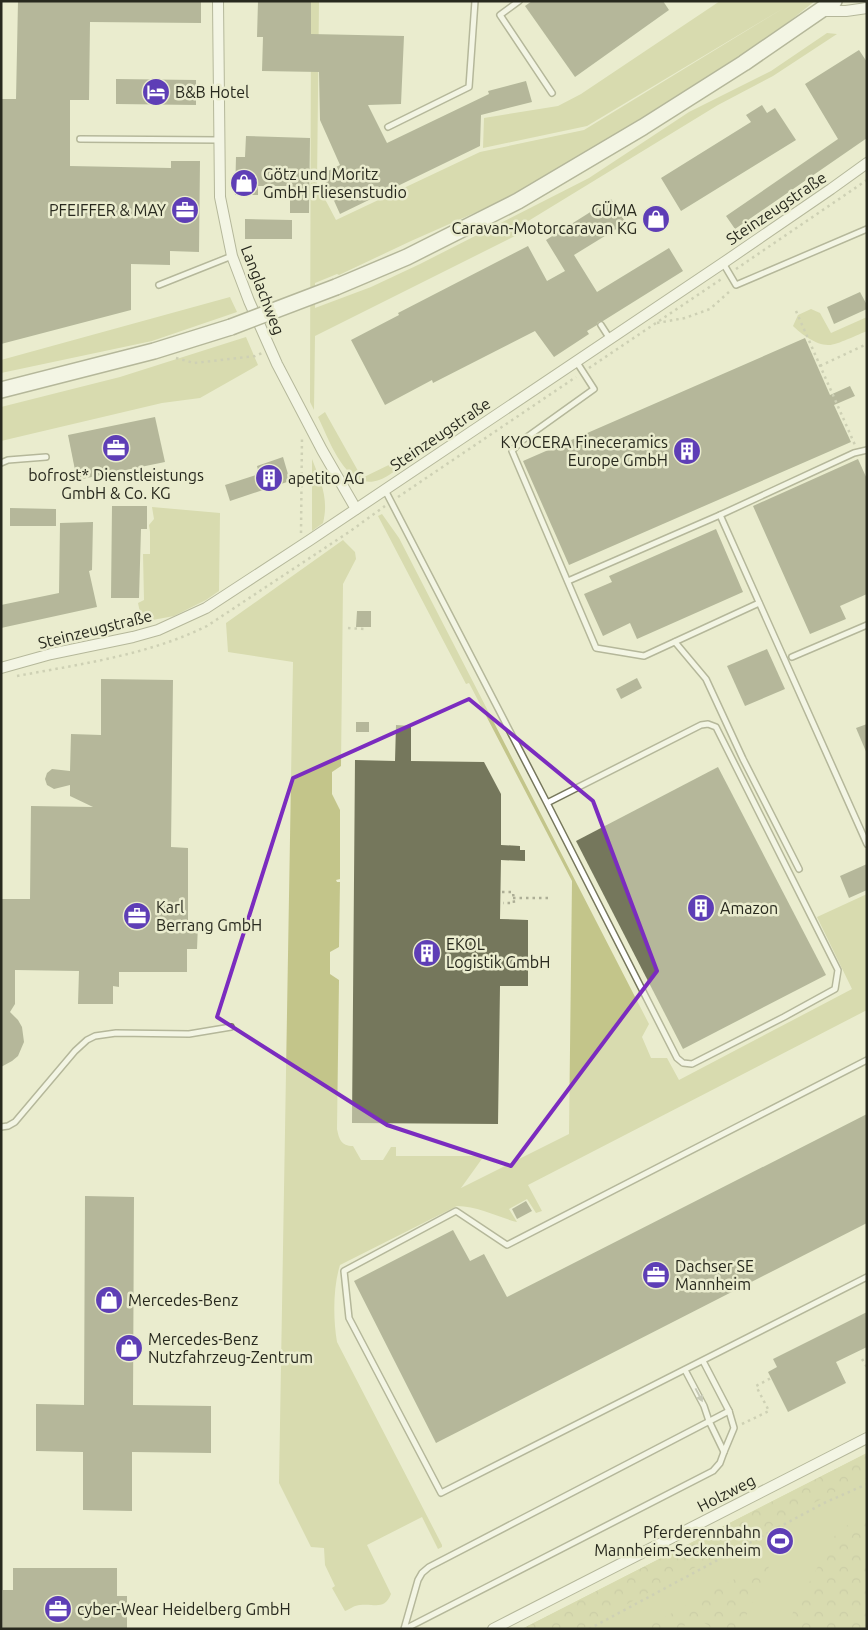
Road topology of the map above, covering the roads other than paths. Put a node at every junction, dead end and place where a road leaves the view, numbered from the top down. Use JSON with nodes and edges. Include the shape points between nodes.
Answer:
{"nodes":[{"id":1,"x":218,"y":1,"type":"edge"},
{"id":2,"x":475,"y":1,"type":"edge"},
{"id":3,"x":519,"y":1,"type":"edge"},
{"id":4,"x":834,"y":1,"type":"edge"},
{"id":5,"x":867,"y":8,"type":"edge"},
{"id":6,"x":820,"y":11,"type":"junction"},
{"id":7,"x":552,"y":92,"type":"dead end"},
{"id":8,"x":388,"y":126,"type":"dead end"},
{"id":9,"x":80,"y":139,"type":"dead end"},
{"id":10,"x":219,"y":140,"type":"junction"},
{"id":11,"x":867,"y":163,"type":"edge"},
{"id":12,"x":867,"y":229,"type":"edge"},
{"id":13,"x":232,"y":256,"type":"junction"},
{"id":14,"x":723,"y":263,"type":"junction"},
{"id":15,"x":159,"y":285,"type":"dead end"},
{"id":16,"x":601,"y":326,"type":"dead end"},
{"id":17,"x":610,"y":339,"type":"junction"},
{"id":18,"x":576,"y":361,"type":"junction"},
{"id":19,"x":1,"y":390,"type":"edge"},
{"id":20,"x":867,"y":450,"type":"edge"},
{"id":21,"x":46,"y":457,"type":"dead end"},
{"id":22,"x":1,"y":463,"type":"edge"},
{"id":23,"x":384,"y":490,"type":"junction"},
{"id":24,"x":356,"y":509,"type":"junction"},
{"id":25,"x":720,"y":515,"type":"junction"},
{"id":26,"x":568,"y":581,"type":"junction"},
{"id":27,"x":759,"y":603,"type":"junction"},
{"id":28,"x":867,"y":626,"type":"edge"},
{"id":29,"x":675,"y":642,"type":"junction"},
{"id":30,"x":792,"y":657,"type":"dead end"},
{"id":31,"x":1,"y":668,"type":"edge"},
{"id":32,"x":547,"y":803,"type":"junction"},
{"id":33,"x":867,"y":844,"type":"edge"},
{"id":34,"x":799,"y":869,"type":"dead end"},
{"id":35,"x":231,"y":1027,"type":"dead end"},
{"id":36,"x":867,"y":1060,"type":"edge"},
{"id":37,"x":1,"y":1127,"type":"edge"},
{"id":38,"x":867,"y":1277,"type":"edge"},
{"id":39,"x":703,"y":1361,"type":"junction"},
{"id":40,"x":686,"y":1370,"type":"junction"},
{"id":41,"x":729,"y":1411,"type":"junction"},
{"id":42,"x":709,"y":1421,"type":"junction"},
{"id":43,"x":867,"y":1438,"type":"edge"},
{"id":44,"x":724,"y":1452,"type":"junction"},
{"id":45,"x":405,"y":1629,"type":"edge"},
{"id":46,"x":493,"y":1629,"type":"edge"}],
"edges":[{"from":1,"to":10,"type":"street","name":"Langlachweg"},
{"from":2,"to":8,"type":"lane","via":[[469,87]]},
{"from":3,"to":7,"type":"lane","via":[[500,14]]},
{"from":4,"to":6,"type":"main road"},
{"from":5,"to":6,"type":"street"},
{"from":6,"to":19,"type":"main road","bridge":true,"via":[[652,122],[518,201],[407,257],[336,288],[231,327],[154,351]]},
{"from":9,"to":10,"type":"lane"},
{"from":10,"to":13,"type":"street","name":"Langlachweg","via":[[220,197]]},
{"from":11,"to":14,"type":"street","name":"Steinzeugstraße"},
{"from":12,"to":14,"type":"lane","via":[[736,285]]},
{"from":13,"to":15,"type":"lane"},
{"from":13,"to":24,"type":"street","name":"Langlachweg","via":[[270,349]]},
{"from":14,"to":17,"type":"street","name":"Steinzeugstraße"},
{"from":16,"to":17,"type":"lane"},
{"from":17,"to":18,"type":"street","name":"Steinzeugstraße"},
{"from":18,"to":23,"type":"street","name":"Steinzeugstraße"},
{"from":18,"to":26,"type":"lane","via":[[594,389],[512,451]]},
{"from":20,"to":25,"type":"lane"},
{"from":21,"to":22,"type":"lane"},
{"from":23,"to":24,"type":"street","name":"Steinzeugstraße"},
{"from":23,"to":32,"type":"lane"},
{"from":24,"to":31,"type":"street","name":"Steinzeugstraße","via":[[206,608],[158,630]]},
{"from":25,"to":26,"type":"lane"},
{"from":25,"to":27,"type":"lane"},
{"from":26,"to":29,"type":"lane","via":[[596,648],[644,656]]},
{"from":27,"to":29,"type":"lane"},
{"from":27,"to":33,"type":"lane"},
{"from":28,"to":30,"type":"lane"},
{"from":29,"to":34,"type":"lane","via":[[706,679]]},
{"from":32,"to":32,"type":"lane","via":[[701,725],[716,727],[838,970],[835,989],[692,1064],[683,1063],[668,1041]]},
{"from":35,"to":37,"type":"lane","via":[[189,1034],[95,1036],[75,1051],[15,1122]]},
{"from":36,"to":40,"type":"lane","via":[[507,1244],[456,1212],[344,1270],[349,1318],[441,1493]]},
{"from":38,"to":39,"type":"lane"},
{"from":39,"to":40,"type":"lane"},
{"from":39,"to":41,"type":"lane"},
{"from":40,"to":42,"type":"lane","one_way":true},
{"from":41,"to":42,"type":"lane"},
{"from":41,"to":44,"type":"lane","via":[[734,1428]]},
{"from":42,"to":44,"type":"lane"},
{"from":42,"to":45,"type":"lane","via":[[429,1567],[418,1580]]},
{"from":43,"to":46,"type":"street","name":"Holzweg"},
{"from":44,"to":45,"type":"lane","via":[[713,1471]]}]}
